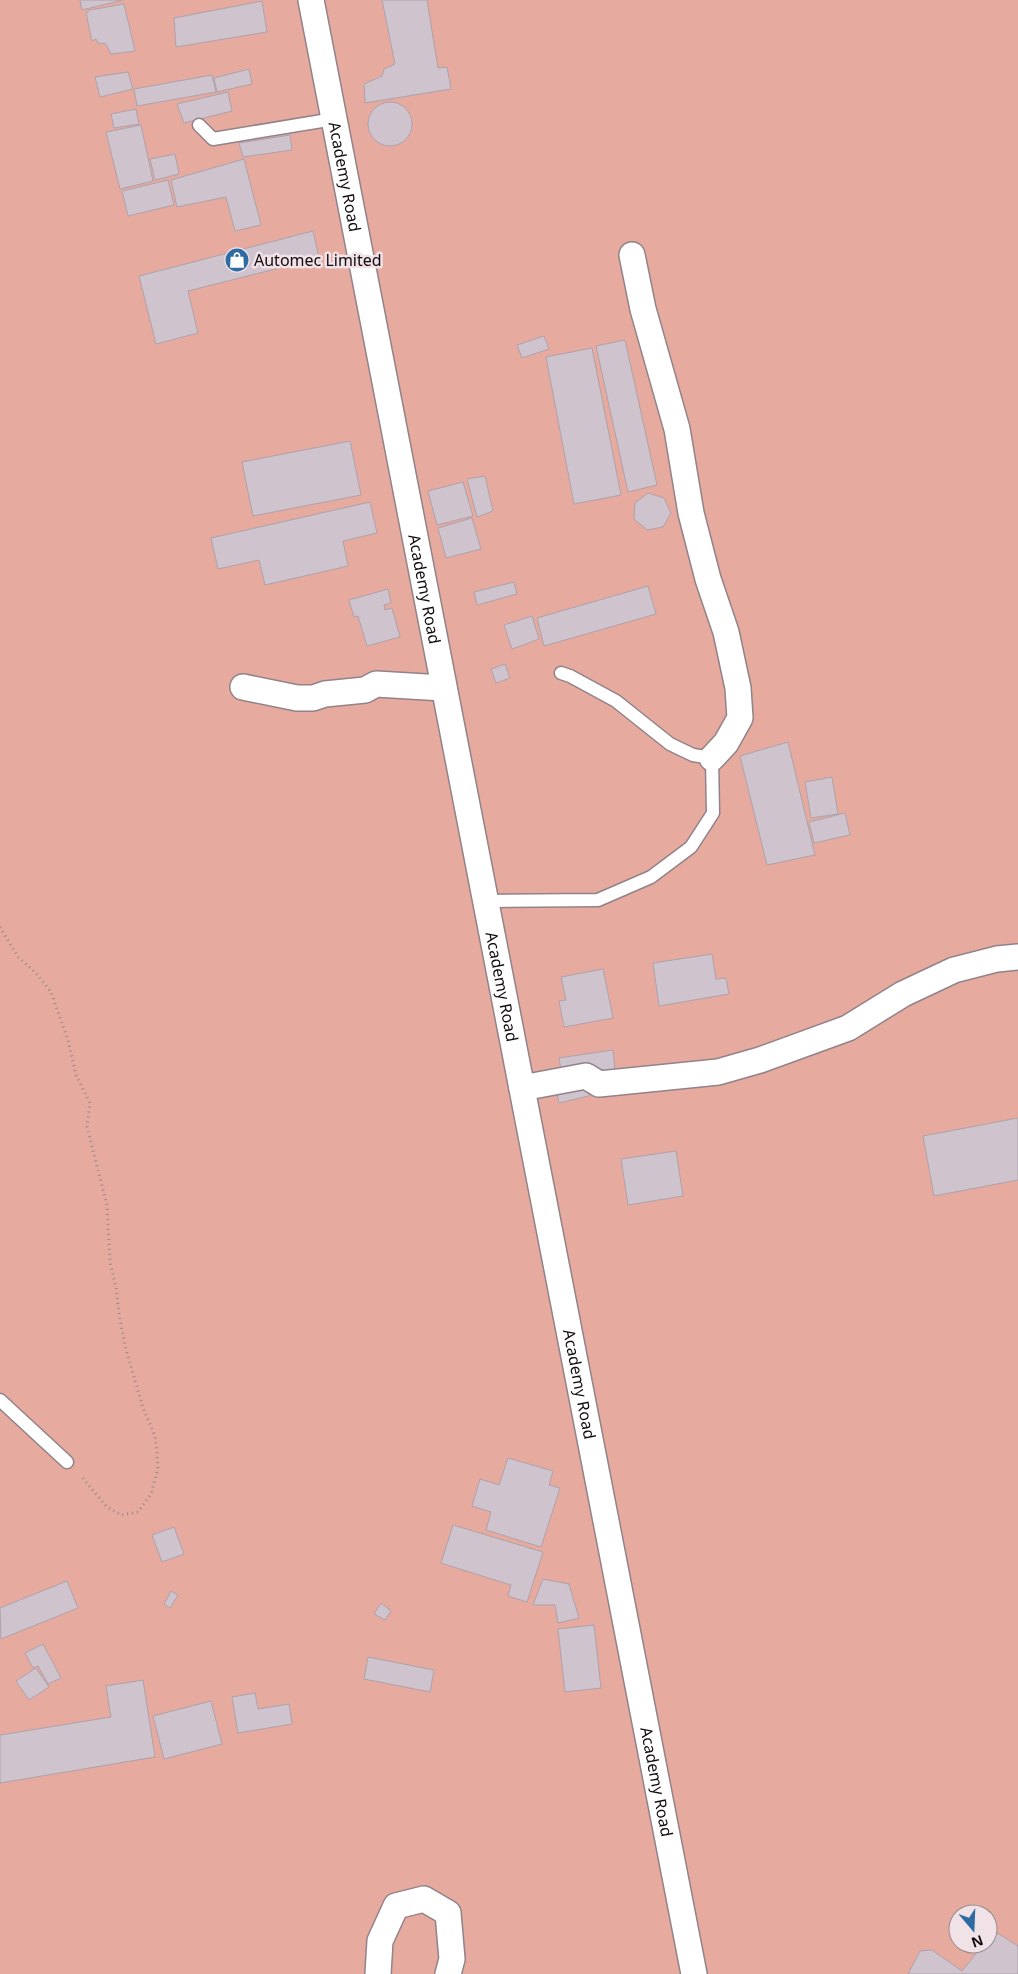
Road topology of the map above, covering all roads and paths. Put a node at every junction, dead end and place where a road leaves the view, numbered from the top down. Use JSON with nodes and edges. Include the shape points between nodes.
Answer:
{"nodes":[{"id":1,"x":311,"y":0,"type":"edge"},
{"id":2,"x":334,"y":119,"type":"junction"},
{"id":3,"x":199,"y":125,"type":"dead end"},
{"id":4,"x":632,"y":255,"type":"dead end"},
{"id":5,"x":561,"y":673,"type":"dead end"},
{"id":6,"x":243,"y":687,"type":"dead end"},
{"id":7,"x":443,"y":688,"type":"junction"},
{"id":8,"x":712,"y":758,"type":"junction"},
{"id":9,"x":485,"y":901,"type":"junction"},
{"id":10,"x":0,"y":927,"type":"edge"},
{"id":11,"x":1018,"y":957,"type":"edge"},
{"id":12,"x":522,"y":1088,"type":"junction"},
{"id":13,"x":0,"y":1400,"type":"edge"},
{"id":14,"x":67,"y":1462,"type":"joint"},
{"id":15,"x":378,"y":1974,"type":"edge"},
{"id":16,"x":448,"y":1974,"type":"edge"},
{"id":17,"x":694,"y":1974,"type":"edge"}],
"edges":[{"from":1,"to":2,"type":"street","name":"Academy Road"},
{"from":2,"to":3,"type":"lane","via":[[213,139]]},
{"from":2,"to":7,"type":"street","name":"Academy Road"},
{"from":4,"to":8,"type":"street","via":[[643,309],[677,429],[691,513],[726,632],[738,688],[740,718],[726,743]]},
{"from":5,"to":8,"type":"lane","via":[[616,702],[670,744],[693,755]]},
{"from":6,"to":7,"type":"street","via":[[297,698],[365,690],[376,684]]},
{"from":7,"to":9,"type":"street","name":"Academy Road"},
{"from":8,"to":9,"type":"lane","via":[[713,813],[691,848],[651,877],[598,900]]},
{"from":9,"to":12,"type":"street","name":"Academy Road"},
{"from":10,"to":14,"type":"path","via":[[18,957],[52,992],[76,1075],[90,1103],[87,1127],[108,1205],[110,1262],[119,1314],[143,1408],[155,1436],[158,1469],[151,1494],[138,1512],[121,1515],[106,1506]]},
{"from":11,"to":12,"type":"street","via":[[954,970],[903,994],[848,1028],[718,1072],[599,1084],[586,1076]]},
{"from":12,"to":17,"type":"street","name":"Academy Road"},
{"from":13,"to":14,"type":"lane"},
{"from":15,"to":16,"type":"street","via":[[380,1941],[396,1906],[424,1899],[448,1914],[452,1959]]}]}
